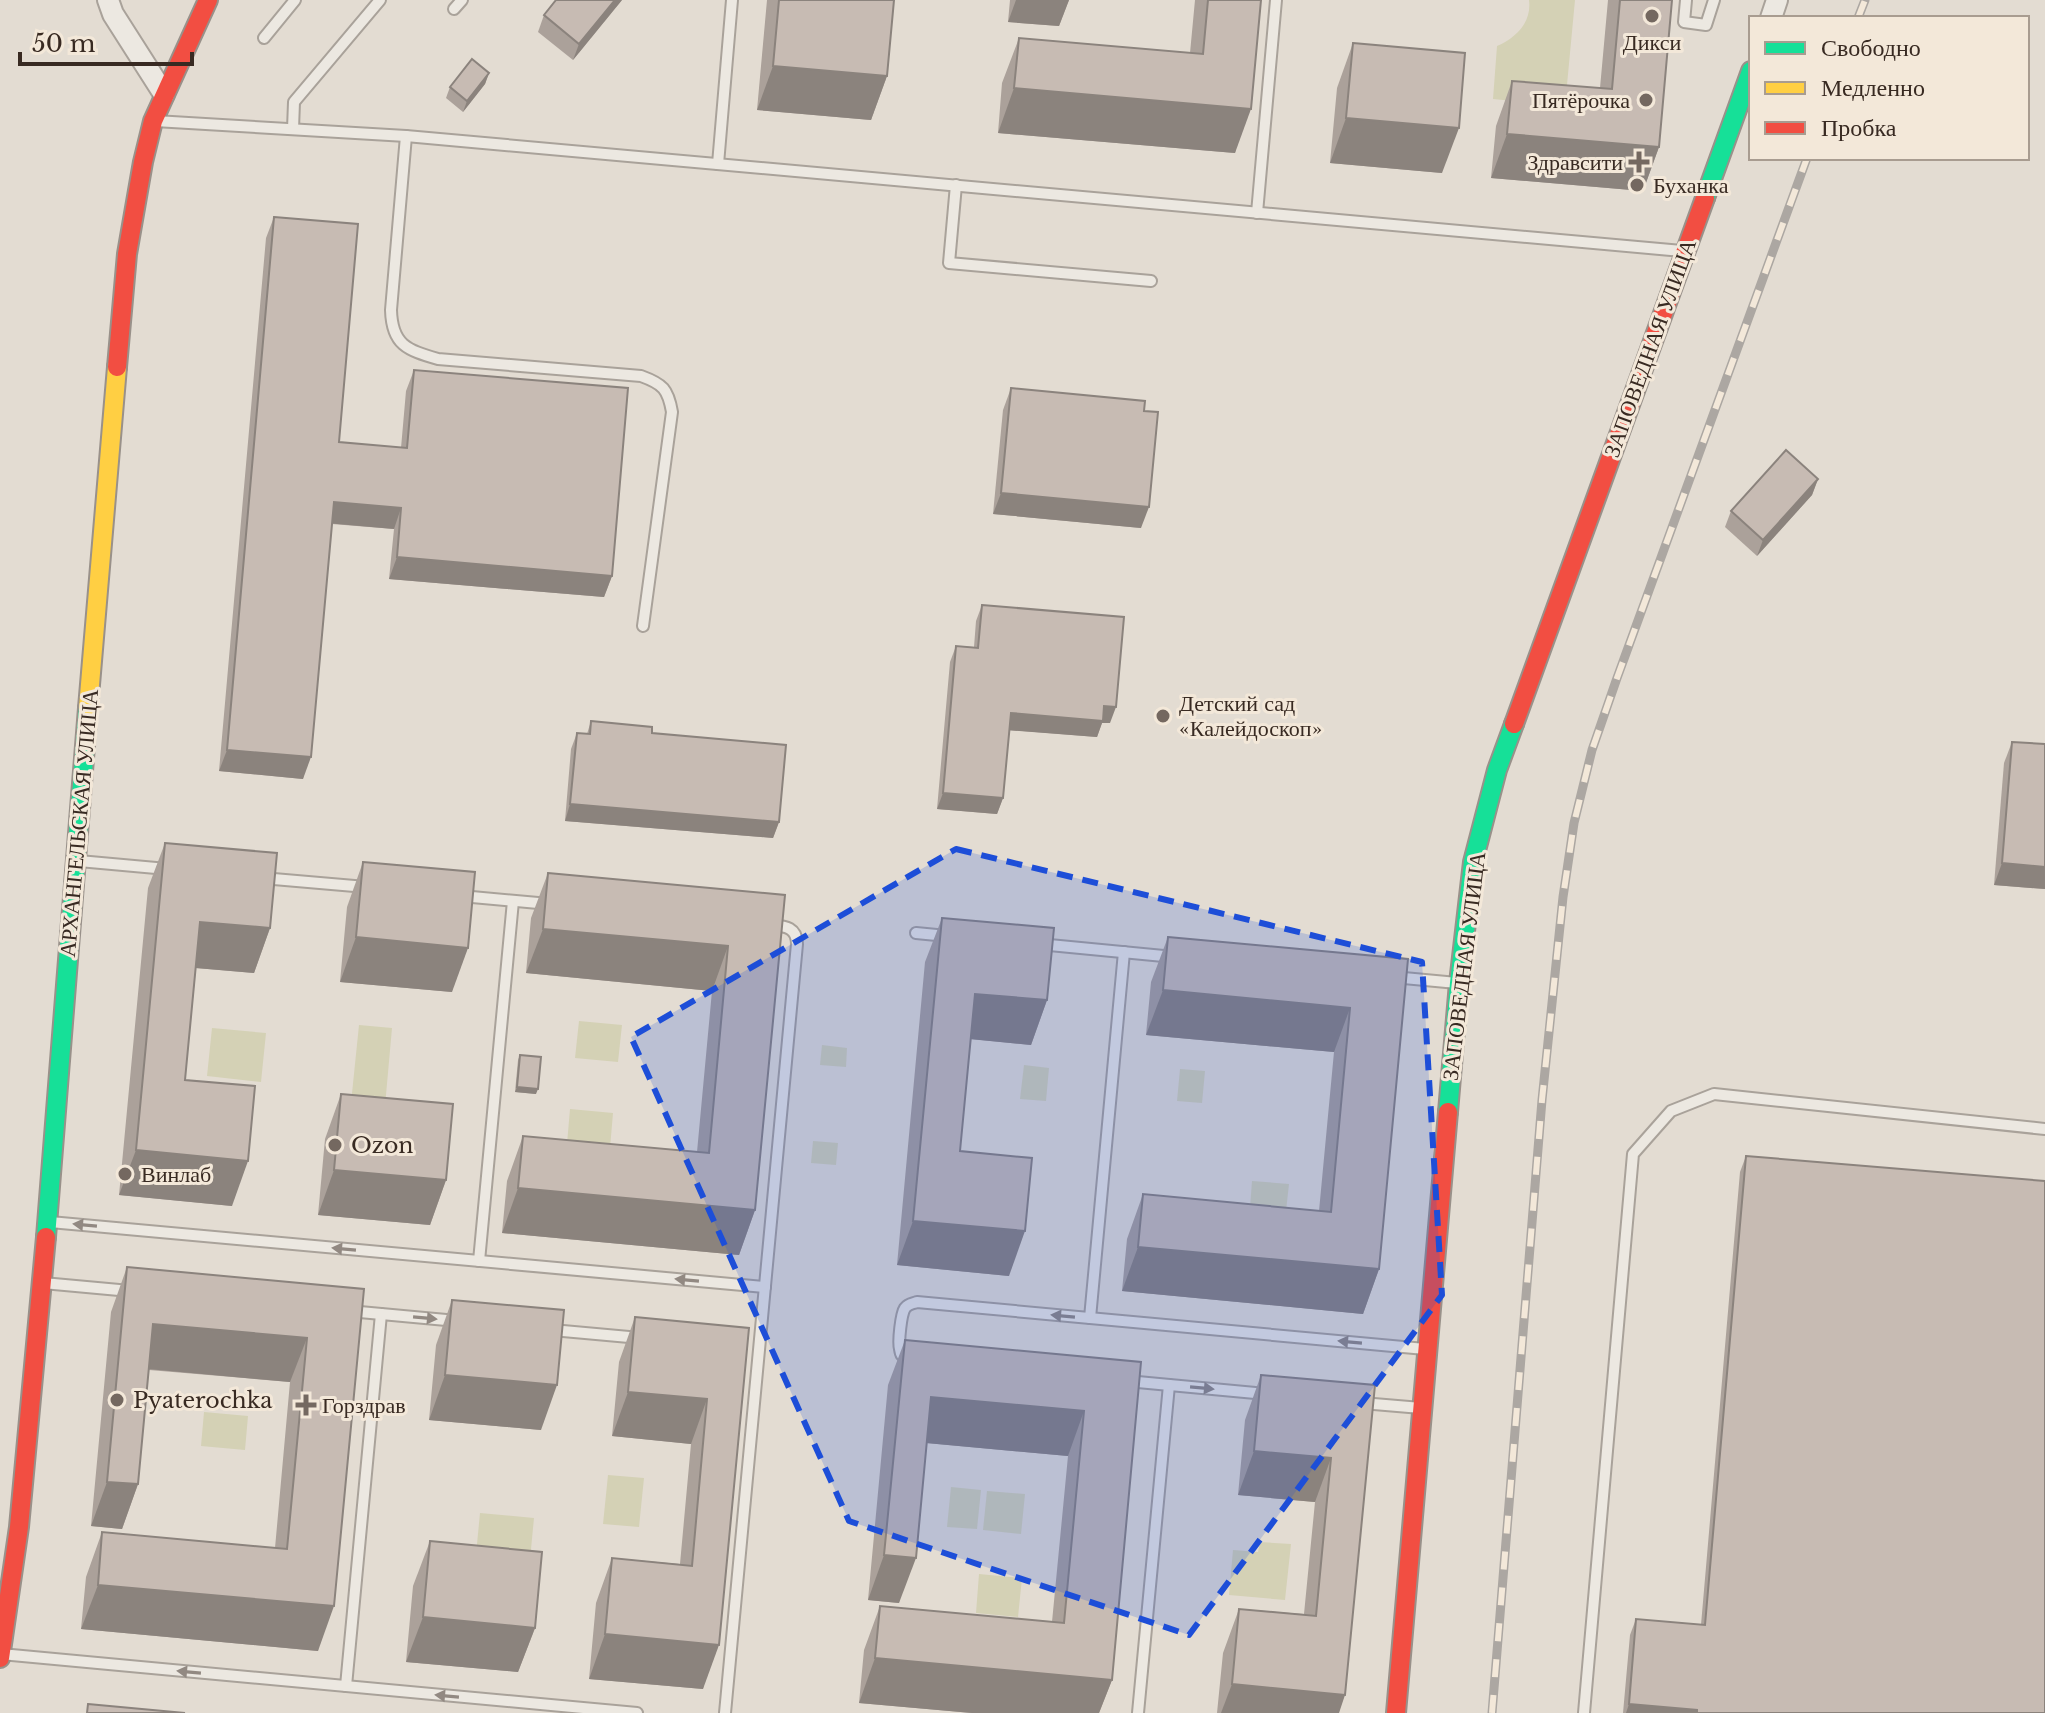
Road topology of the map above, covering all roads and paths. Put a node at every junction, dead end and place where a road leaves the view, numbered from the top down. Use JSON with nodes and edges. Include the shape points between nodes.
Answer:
{"nodes":[{"id":1,"x":108,"y":0,"type":"edge"},
{"id":2,"x":208,"y":0,"type":"edge"},
{"id":3,"x":295,"y":0,"type":"edge"},
{"id":4,"x":380,"y":0,"type":"edge"},
{"id":5,"x":462,"y":0,"type":"edge"},
{"id":6,"x":732,"y":0,"type":"edge"},
{"id":7,"x":1276,"y":0,"type":"edge"},
{"id":8,"x":1686,"y":0,"type":"edge"},
{"id":9,"x":1714,"y":0,"type":"edge"},
{"id":10,"x":454,"y":9,"type":"dead end"},
{"id":11,"x":264,"y":38,"type":"dead end"},
{"id":12,"x":1749,"y":76,"type":"edge"},
{"id":13,"x":164,"y":94,"type":"junction"},
{"id":14,"x":153,"y":121,"type":"junction"},
{"id":15,"x":293,"y":129,"type":"junction"},
{"id":16,"x":406,"y":136,"type":"junction"},
{"id":17,"x":718,"y":164,"type":"junction"},
{"id":18,"x":956,"y":185,"type":"junction"},
{"id":19,"x":1257,"y":213,"type":"junction"},
{"id":20,"x":1684,"y":251,"type":"junction"},
{"id":21,"x":1151,"y":281,"type":"dead end"},
{"id":22,"x":643,"y":626,"type":"dead end"},
{"id":23,"x":75,"y":860,"type":"junction"},
{"id":24,"x":177,"y":870,"type":"edge"},
{"id":25,"x":255,"y":877,"type":"edge"},
{"id":26,"x":377,"y":888,"type":"edge"},
{"id":27,"x":452,"y":895,"type":"edge"},
{"id":28,"x":513,"y":901,"type":"junction"},
{"id":29,"x":561,"y":905,"type":"edge"},
{"id":30,"x":768,"y":924,"type":"edge"},
{"id":31,"x":916,"y":933,"type":"dead end"},
{"id":32,"x":961,"y":937,"type":"edge"},
{"id":33,"x":1020,"y":943,"type":"edge"},
{"id":34,"x":1124,"y":952,"type":"junction"},
{"id":35,"x":1185,"y":958,"type":"edge"},
{"id":36,"x":1383,"y":976,"type":"edge"},
{"id":37,"x":1459,"y":983,"type":"junction"},
{"id":38,"x":2045,"y":1129,"type":"edge"},
{"id":39,"x":47,"y":1221,"type":"junction"},
{"id":40,"x":479,"y":1261,"type":"junction"},
{"id":41,"x":41,"y":1283,"type":"junction"},
{"id":42,"x":765,"y":1287,"type":"junction"},
{"id":43,"x":139,"y":1292,"type":"edge"},
{"id":44,"x":336,"y":1310,"type":"edge"},
{"id":45,"x":381,"y":1314,"type":"junction"},
{"id":46,"x":1090,"y":1318,"type":"junction"},
{"id":47,"x":473,"y":1323,"type":"edge"},
{"id":48,"x":545,"y":1329,"type":"edge"},
{"id":49,"x":651,"y":1339,"type":"edge"},
{"id":50,"x":743,"y":1347,"type":"edge"},
{"id":51,"x":759,"y":1349,"type":"junction"},
{"id":52,"x":1427,"y":1349,"type":"junction"},
{"id":53,"x":926,"y":1363,"type":"edge"},
{"id":54,"x":1111,"y":1380,"type":"edge"},
{"id":55,"x":1169,"y":1385,"type":"junction"},
{"id":56,"x":1270,"y":1394,"type":"edge"},
{"id":57,"x":1346,"y":1401,"type":"edge"},
{"id":58,"x":1422,"y":1408,"type":"junction"},
{"id":59,"x":0,"y":1656,"type":"edge"},
{"id":60,"x":346,"y":1686,"type":"junction"},
{"id":61,"x":637,"y":1713,"type":"edge"},
{"id":62,"x":725,"y":1713,"type":"edge"},
{"id":63,"x":1138,"y":1713,"type":"edge"},
{"id":64,"x":1396,"y":1713,"type":"edge"},
{"id":65,"x":1584,"y":1713,"type":"edge"}],
"edges":[{"from":1,"to":13,"type":"street"},
{"from":2,"to":13,"type":"street","name":"АРХАНГЕЛЬСКАЯ УЛИЦА"},
{"from":3,"to":11,"type":"lane"},
{"from":4,"to":15,"type":"lane","via":[[294,102]]},
{"from":5,"to":10,"type":"lane"},
{"from":6,"to":17,"type":"lane"},
{"from":7,"to":19,"type":"lane"},
{"from":8,"to":9,"type":"lane","via":[[1684,22],[1706,25]]},
{"from":12,"to":20,"type":"street","name":"ЗАПОВЕДНАЯ УЛИЦА"},
{"from":13,"to":14,"type":"street","name":"АРХАНГЕЛЬСКАЯ УЛИЦА"},
{"from":14,"to":15,"type":"lane"},
{"from":14,"to":23,"type":"street","name":"АРХАНГЕЛЬСКАЯ УЛИЦА","via":[[127,254]]},
{"from":15,"to":16,"type":"lane"},
{"from":16,"to":17,"type":"lane"},
{"from":16,"to":22,"type":"lane","via":[[391,310],[391,329],[402,344],[438,359],[641,376],[669,394],[672,412]]},
{"from":17,"to":18,"type":"lane"},
{"from":18,"to":19,"type":"lane"},
{"from":18,"to":21,"type":"lane","via":[[949,263]]},
{"from":19,"to":20,"type":"lane"},
{"from":20,"to":37,"type":"street","name":"ЗАПОВЕДНАЯ УЛИЦА","via":[[1497,770],[1473,862]]},
{"from":23,"to":24,"type":"lane"},
{"from":23,"to":39,"type":"street","name":"АРХАНГЕЛЬСКАЯ УЛИЦА"},
{"from":25,"to":26,"type":"lane"},
{"from":27,"to":28,"type":"lane"},
{"from":28,"to":29,"type":"lane"},
{"from":28,"to":40,"type":"lane"},
{"from":30,"to":42,"type":"lane","via":[[793,929],[797,944]]},
{"from":31,"to":32,"type":"lane"},
{"from":33,"to":34,"type":"lane"},
{"from":34,"to":35,"type":"lane"},
{"from":34,"to":46,"type":"lane"},
{"from":36,"to":37,"type":"lane"},
{"from":37,"to":52,"type":"street","name":"ЗАПОВЕДНАЯ УЛИЦА"},
{"from":38,"to":65,"type":"lane","via":[[1714,1094],[1671,1111],[1633,1154]]},
{"from":40,"to":39,"type":"lane","one_way":true},
{"from":39,"to":41,"type":"street","name":"АРХАНГЕЛЬСКАЯ УЛИЦА"},
{"from":42,"to":40,"type":"lane","one_way":true},
{"from":41,"to":43,"type":"lane"},
{"from":41,"to":59,"type":"street","name":"АРХАНГЕЛЬСКАЯ УЛИЦА","via":[[19,1527]]},
{"from":42,"to":51,"type":"lane"},
{"from":44,"to":45,"type":"lane"},
{"from":45,"to":47,"type":"lane","one_way":true},
{"from":45,"to":60,"type":"lane"},
{"from":52,"to":46,"type":"lane","one_way":true},
{"from":46,"to":53,"type":"lane","one_way":true,"via":[[911,1303],[902,1315],[899,1347],[905,1359]]},
{"from":48,"to":49,"type":"lane"},
{"from":50,"to":51,"type":"lane"},
{"from":51,"to":62,"type":"lane"},
{"from":52,"to":58,"type":"street","name":"ЗАПОВЕДНАЯ УЛИЦА"},
{"from":54,"to":55,"type":"lane"},
{"from":55,"to":56,"type":"lane","one_way":true},
{"from":55,"to":63,"type":"lane"},
{"from":57,"to":58,"type":"lane"},
{"from":58,"to":64,"type":"street","name":"ЗАПОВЕДНАЯ УЛИЦА"},
{"from":60,"to":59,"type":"lane","one_way":true},
{"from":61,"to":60,"type":"lane","one_way":true}]}
